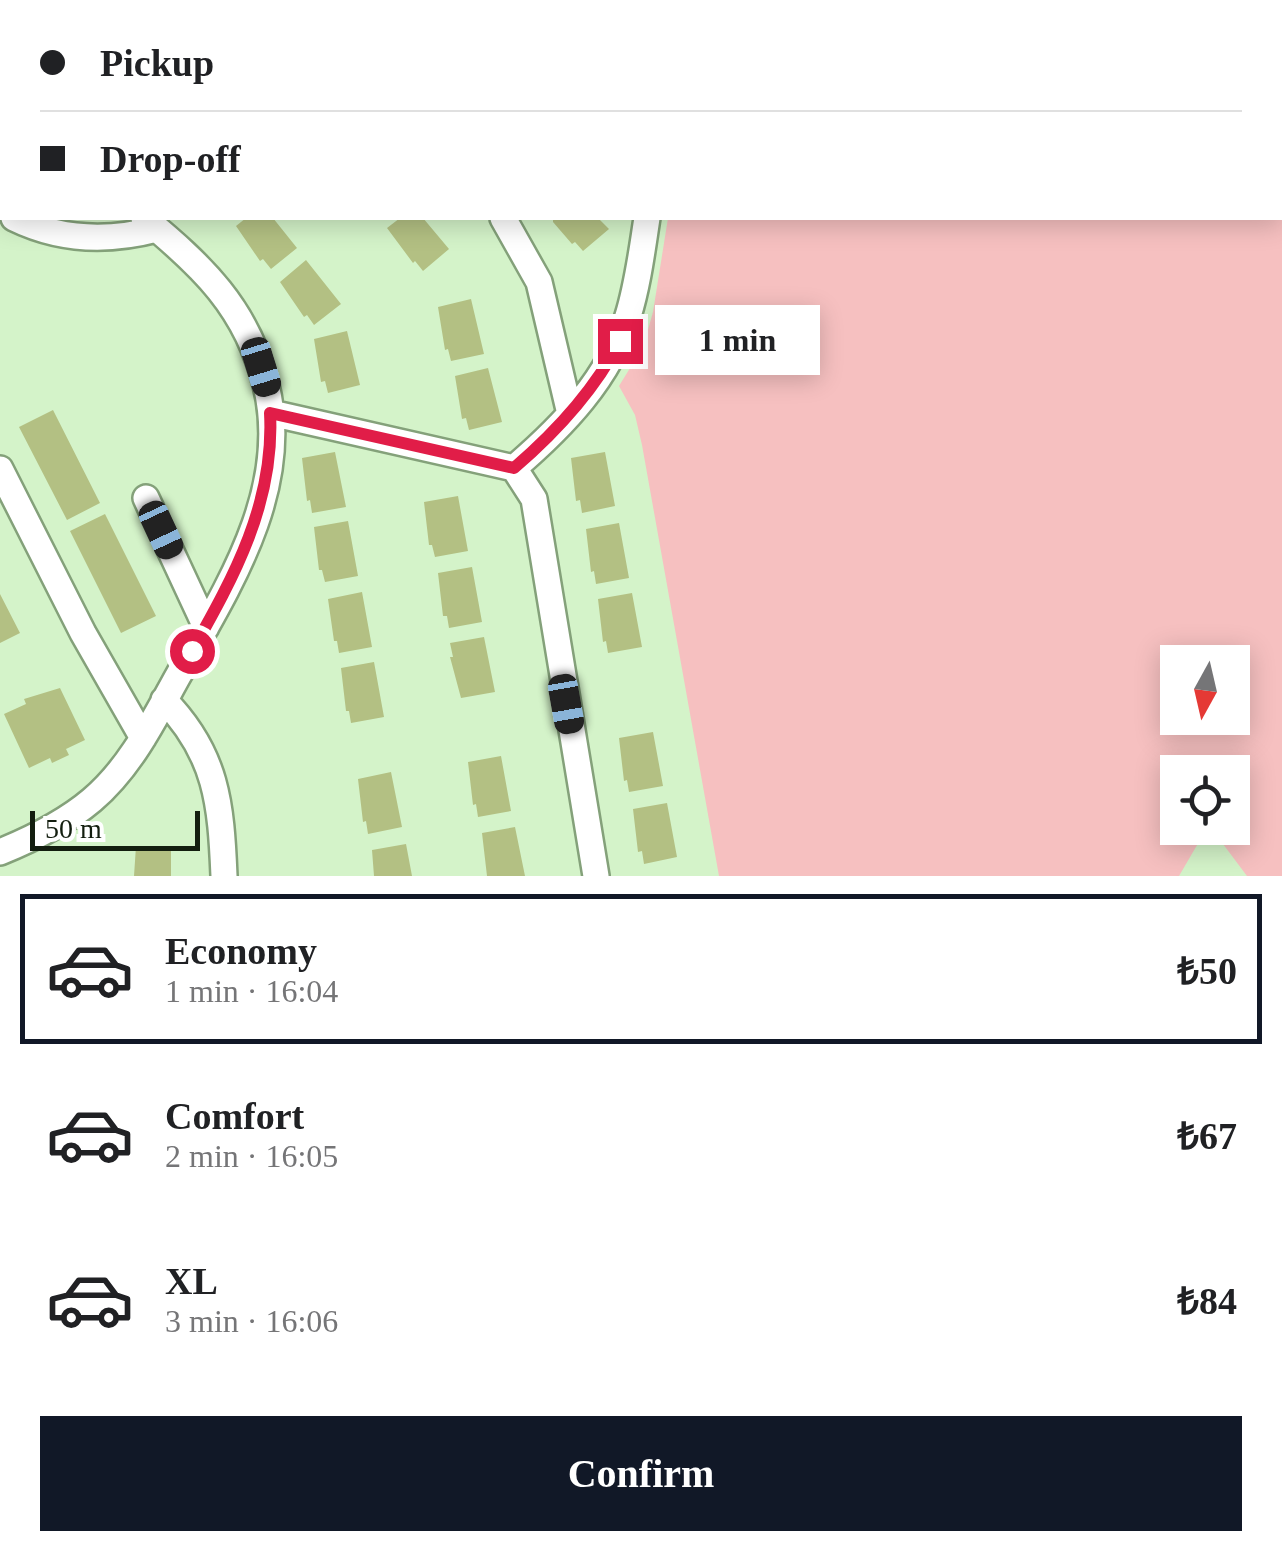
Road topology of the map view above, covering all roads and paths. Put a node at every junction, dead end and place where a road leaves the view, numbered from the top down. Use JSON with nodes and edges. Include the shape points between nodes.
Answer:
{"nodes":[{"id":1,"x":19,"y":220,"type":"edge"},
{"id":2,"x":504,"y":220,"type":"edge"},
{"id":3,"x":647,"y":220,"type":"edge"},
{"id":4,"x":150,"y":223,"type":"edge"},
{"id":5,"x":270,"y":413,"type":"junction"},
{"id":6,"x":570,"y":414,"type":"junction"},
{"id":7,"x":0,"y":468,"type":"edge"},
{"id":8,"x":514,"y":468,"type":"junction"},
{"id":9,"x":146,"y":498,"type":"dead end"},
{"id":10,"x":206,"y":627,"type":"junction"},
{"id":11,"x":164,"y":700,"type":"junction"},
{"id":12,"x":142,"y":738,"type":"junction"},
{"id":13,"x":0,"y":852,"type":"edge"},
{"id":14,"x":224,"y":876,"type":"edge"},
{"id":15,"x":596,"y":876,"type":"edge"}],
"edges":[{"from":1,"to":4,"type":"street","via":[[94,239],[133,236]]},
{"from":2,"to":6,"type":"street","via":[[540,282]]},
{"from":3,"to":6,"type":"street","via":[[620,341]]},
{"from":4,"to":5,"type":"street","via":[[215,281],[232,306],[261,367]]},
{"from":5,"to":8,"type":"street"},
{"from":5,"to":10,"type":"street","via":[[265,491]]},
{"from":6,"to":8,"type":"street"},
{"from":7,"to":12,"type":"street"},
{"from":8,"to":15,"type":"street","via":[[534,500]]},
{"from":9,"to":10,"type":"street"},
{"from":10,"to":11,"type":"street"},
{"from":11,"to":12,"type":"street"},
{"from":11,"to":14,"type":"street","via":[[198,740],[211,772]]},
{"from":12,"to":13,"type":"street","via":[[92,801]]}]}
